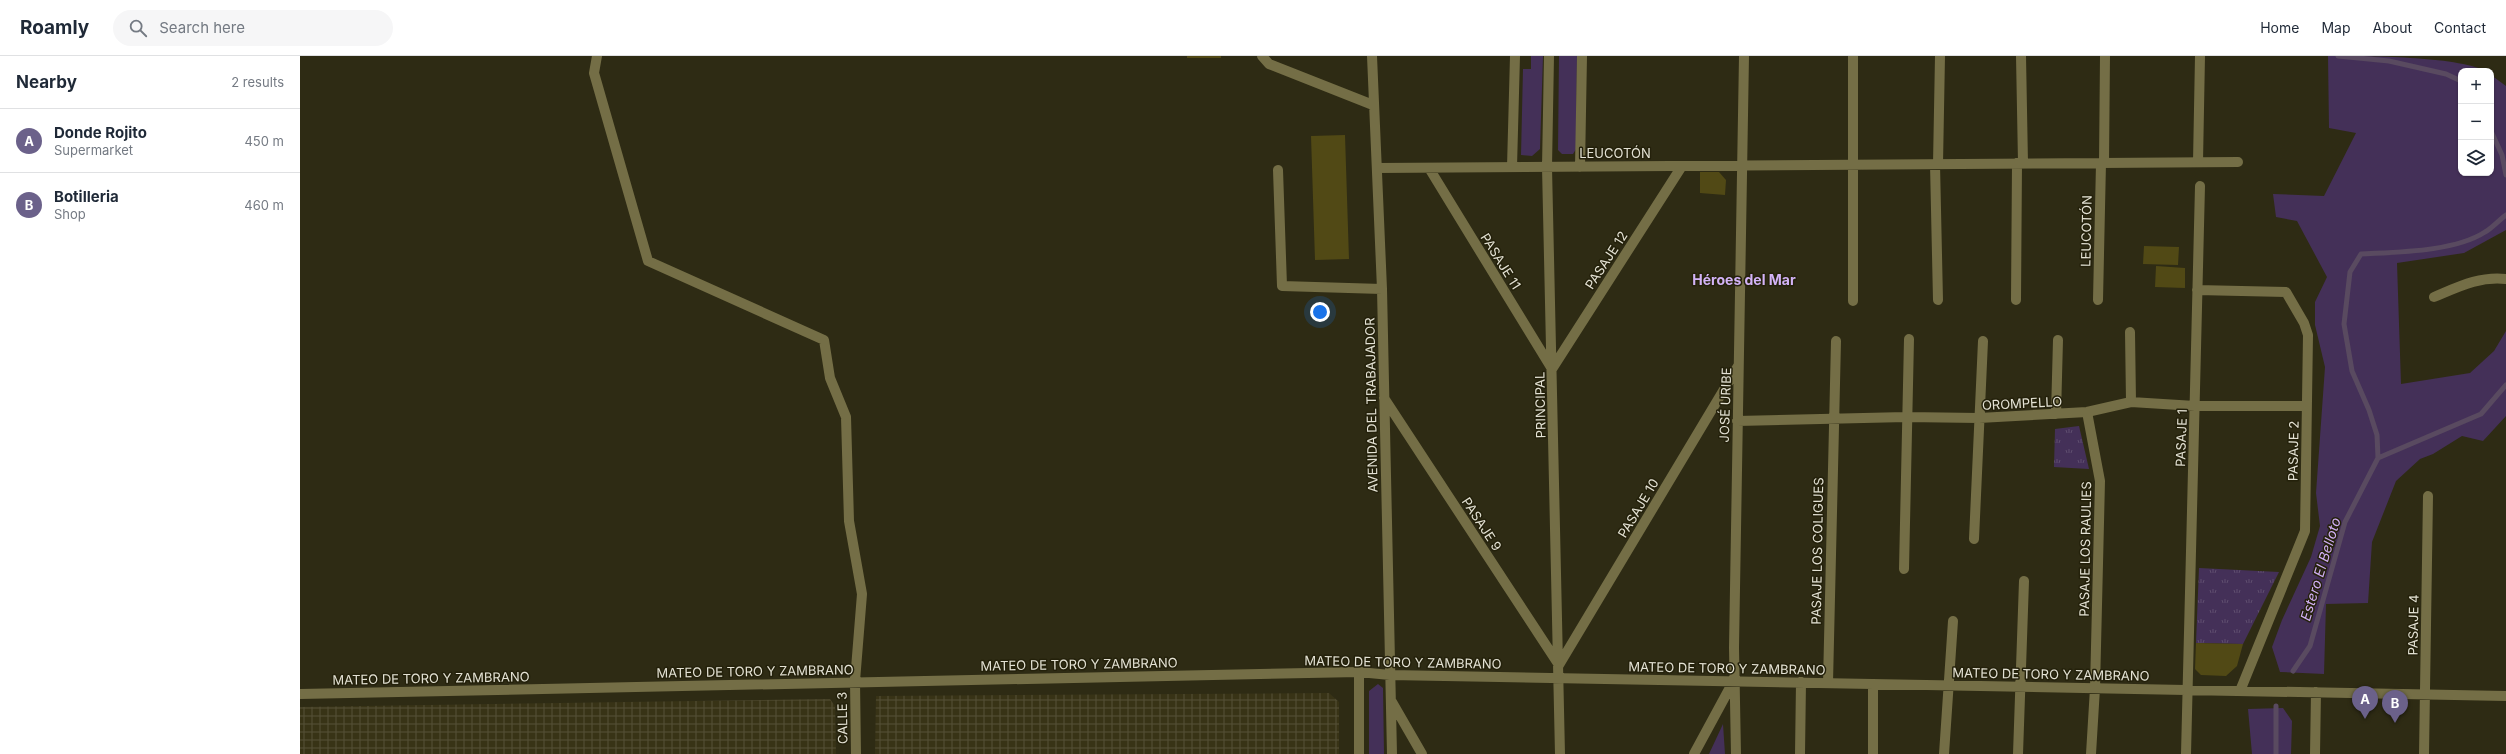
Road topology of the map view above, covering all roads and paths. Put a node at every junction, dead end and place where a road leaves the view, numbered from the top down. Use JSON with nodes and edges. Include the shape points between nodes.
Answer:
{"nodes":[{"id":1,"x":597,"y":56,"type":"edge"},
{"id":2,"x":1262,"y":56,"type":"edge"},
{"id":3,"x":1372,"y":56,"type":"edge"},
{"id":4,"x":1514,"y":56,"type":"edge"},
{"id":5,"x":1549,"y":56,"type":"edge"},
{"id":6,"x":1582,"y":56,"type":"edge"},
{"id":7,"x":1744,"y":56,"type":"edge"},
{"id":8,"x":1853,"y":56,"type":"edge"},
{"id":9,"x":1940,"y":56,"type":"edge"},
{"id":10,"x":2021,"y":56,"type":"edge"},
{"id":11,"x":2105,"y":56,"type":"edge"},
{"id":12,"x":2200,"y":56,"type":"edge"},
{"id":13,"x":1373,"y":105,"type":"junction"},
{"id":14,"x":2198,"y":162,"type":"junction"},
{"id":15,"x":2238,"y":162,"type":"dead end"},
{"id":16,"x":2020,"y":163,"type":"junction"},
{"id":17,"x":2102,"y":163,"type":"junction"},
{"id":18,"x":1853,"y":164,"type":"junction"},
{"id":19,"x":1936,"y":164,"type":"junction"},
{"id":20,"x":1743,"y":165,"type":"junction"},
{"id":21,"x":1682,"y":166,"type":"junction"},
{"id":22,"x":1512,"y":167,"type":"junction"},
{"id":23,"x":1548,"y":167,"type":"junction"},
{"id":24,"x":1580,"y":167,"type":"junction"},
{"id":25,"x":1376,"y":168,"type":"junction"},
{"id":26,"x":1429,"y":168,"type":"junction"},
{"id":27,"x":1278,"y":170,"type":"dead end"},
{"id":28,"x":2200,"y":186,"type":"dead end"},
{"id":29,"x":2506,"y":279,"type":"edge"},
{"id":30,"x":1382,"y":289,"type":"junction"},
{"id":31,"x":2198,"y":290,"type":"junction"},
{"id":32,"x":2434,"y":298,"type":"dead end"},
{"id":33,"x":1938,"y":300,"type":"dead end"},
{"id":34,"x":2016,"y":300,"type":"dead end"},
{"id":35,"x":2098,"y":300,"type":"dead end"},
{"id":36,"x":1853,"y":301,"type":"dead end"},
{"id":37,"x":2130,"y":332,"type":"dead end"},
{"id":38,"x":1909,"y":339,"type":"dead end"},
{"id":39,"x":2058,"y":340,"type":"dead end"},
{"id":40,"x":1836,"y":341,"type":"dead end"},
{"id":41,"x":1983,"y":341,"type":"dead end"},
{"id":42,"x":1739,"y":365,"type":"junction"},
{"id":43,"x":1552,"y":368,"type":"junction"},
{"id":44,"x":1384,"y":398,"type":"junction"},
{"id":45,"x":2131,"y":402,"type":"junction"},
{"id":46,"x":2195,"y":406,"type":"junction"},
{"id":47,"x":2307,"y":406,"type":"junction"},
{"id":48,"x":2087,"y":412,"type":"junction"},
{"id":49,"x":2056,"y":414,"type":"junction"},
{"id":50,"x":1906,"y":417,"type":"junction"},
{"id":51,"x":1979,"y":418,"type":"junction"},
{"id":52,"x":1833,"y":419,"type":"junction"},
{"id":53,"x":1737,"y":421,"type":"junction"},
{"id":54,"x":2428,"y":496,"type":"dead end"},
{"id":55,"x":1974,"y":539,"type":"dead end"},
{"id":56,"x":1904,"y":570,"type":"dead end"},
{"id":57,"x":2024,"y":580,"type":"dead end"},
{"id":58,"x":1953,"y":621,"type":"dead end"},
{"id":59,"x":1559,"y":665,"type":"junction"},
{"id":60,"x":1359,"y":672,"type":"junction"},
{"id":61,"x":1390,"y":675,"type":"junction"},
{"id":62,"x":1559,"y":678,"type":"junction"},
{"id":63,"x":855,"y":681,"type":"junction"},
{"id":64,"x":1734,"y":681,"type":"junction"},
{"id":65,"x":1801,"y":682,"type":"junction"},
{"id":66,"x":1828,"y":683,"type":"junction"},
{"id":67,"x":1873,"y":684,"type":"junction"},
{"id":68,"x":1947,"y":685,"type":"junction"},
{"id":69,"x":2020,"y":686,"type":"junction"},
{"id":70,"x":2095,"y":688,"type":"junction"},
{"id":71,"x":2186,"y":690,"type":"junction"},
{"id":72,"x":2240,"y":691,"type":"junction"},
{"id":73,"x":2316,"y":692,"type":"junction"},
{"id":74,"x":300,"y":694,"type":"edge"},
{"id":75,"x":2426,"y":694,"type":"junction"},
{"id":76,"x":2506,"y":696,"type":"edge"},
{"id":77,"x":1391,"y":702,"type":"junction"},
{"id":78,"x":856,"y":754,"type":"edge"},
{"id":79,"x":1359,"y":754,"type":"edge"},
{"id":80,"x":1392,"y":754,"type":"edge"},
{"id":81,"x":1422,"y":754,"type":"edge"},
{"id":82,"x":1560,"y":754,"type":"edge"},
{"id":83,"x":1694,"y":754,"type":"edge"},
{"id":84,"x":1736,"y":754,"type":"edge"},
{"id":85,"x":1800,"y":754,"type":"edge"},
{"id":86,"x":1873,"y":754,"type":"edge"},
{"id":87,"x":1944,"y":754,"type":"edge"},
{"id":88,"x":2018,"y":754,"type":"edge"},
{"id":89,"x":2091,"y":754,"type":"edge"},
{"id":90,"x":2186,"y":754,"type":"edge"},
{"id":91,"x":2315,"y":754,"type":"edge"},
{"id":92,"x":2424,"y":754,"type":"edge"}],
"edges":[{"from":1,"to":63,"type":"street","name":"CALLE 3","via":[[594,73],[648,261],[824,340],[830,378],[846,417],[849,521],[862,594]]},
{"from":2,"to":13,"type":"street","via":[[1269,64]]},
{"from":3,"to":13,"type":"street","name":"AVENIDA DEL TRABAJADOR"},
{"from":4,"to":22,"type":"street"},
{"from":5,"to":23,"type":"street","name":"PRINCIPAL"},
{"from":6,"to":24,"type":"street"},
{"from":7,"to":20,"type":"street","name":"JOSÉ URIBE"},
{"from":8,"to":18,"type":"street"},
{"from":9,"to":19,"type":"street"},
{"from":10,"to":16,"type":"street"},
{"from":11,"to":17,"type":"street","name":"LEUCOTÓN"},
{"from":12,"to":14,"type":"street"},
{"from":13,"to":25,"type":"street","name":"AVENIDA DEL TRABAJADOR"},
{"from":14,"to":15,"type":"street","name":"LEUCOTÓN"},
{"from":14,"to":17,"type":"street","name":"LEUCOTÓN"},
{"from":16,"to":17,"type":"street","name":"LEUCOTÓN"},
{"from":16,"to":19,"type":"street","name":"LEUCOTÓN"},
{"from":16,"to":34,"type":"street"},
{"from":17,"to":35,"type":"street","name":"LEUCOTÓN"},
{"from":18,"to":19,"type":"street","name":"LEUCOTÓN"},
{"from":18,"to":20,"type":"street","name":"LEUCOTÓN"},
{"from":18,"to":36,"type":"street"},
{"from":19,"to":33,"type":"street"},
{"from":20,"to":21,"type":"street","name":"LEUCOTÓN"},
{"from":20,"to":42,"type":"street","name":"JOSÉ URIBE"},
{"from":21,"to":24,"type":"street","name":"LEUCOTÓN"},
{"from":21,"to":43,"type":"street","name":"PASAJE 12"},
{"from":22,"to":23,"type":"street","name":"LEUCOTÓN"},
{"from":22,"to":26,"type":"street","name":"LEUCOTÓN"},
{"from":23,"to":24,"type":"street","name":"LEUCOTÓN"},
{"from":23,"to":43,"type":"street","name":"PRINCIPAL"},
{"from":25,"to":26,"type":"street","name":"LEUCOTÓN"},
{"from":25,"to":30,"type":"street","name":"AVENIDA DEL TRABAJADOR"},
{"from":26,"to":43,"type":"street","name":"PASAJE 11"},
{"from":27,"to":30,"type":"street","via":[[1282,286]]},
{"from":28,"to":31,"type":"street","name":"PASAJE 1"},
{"from":29,"to":32,"type":"street","via":[[2489,277],[2470,282]]},
{"from":30,"to":44,"type":"street","name":"AVENIDA DEL TRABAJADOR"},
{"from":31,"to":46,"type":"street","name":"PASAJE 1"},
{"from":31,"to":47,"type":"street","name":"PASAJE 2","via":[[2286,292],[2308,335]]},
{"from":37,"to":45,"type":"street"},
{"from":38,"to":50,"type":"street"},
{"from":39,"to":49,"type":"street"},
{"from":40,"to":52,"type":"street","name":"PASAJE LOS COLIGUES"},
{"from":41,"to":51,"type":"street"},
{"from":42,"to":53,"type":"street","name":"JOSÉ URIBE"},
{"from":42,"to":59,"type":"street","name":"PASAJE 10"},
{"from":43,"to":59,"type":"street","name":"PRINCIPAL"},
{"from":44,"to":59,"type":"street","name":"PASAJE 9"},
{"from":44,"to":61,"type":"street","name":"AVENIDA DEL TRABAJADOR"},
{"from":45,"to":46,"type":"street","name":"OROMPELLO"},
{"from":45,"to":48,"type":"street","name":"OROMPELLO"},
{"from":46,"to":47,"type":"street","name":"OROMPELLO"},
{"from":46,"to":71,"type":"street","name":"PASAJE 1"},
{"from":47,"to":72,"type":"street","name":"PASAJE 2","via":[[2305,531]]},
{"from":48,"to":49,"type":"street","name":"OROMPELLO"},
{"from":48,"to":70,"type":"street","name":"PASAJE LOS RAULIES","via":[[2100,481]]},
{"from":49,"to":51,"type":"street","name":"OROMPELLO"},
{"from":50,"to":51,"type":"street","name":"OROMPELLO"},
{"from":50,"to":52,"type":"street","name":"OROMPELLO"},
{"from":50,"to":56,"type":"street"},
{"from":51,"to":55,"type":"street"},
{"from":52,"to":53,"type":"street","name":"OROMPELLO"},
{"from":52,"to":66,"type":"street","name":"PASAJE LOS COLIGUES"},
{"from":53,"to":64,"type":"street","name":"JOSÉ URIBE"},
{"from":54,"to":75,"type":"street","name":"PASAJE 4"},
{"from":57,"to":69,"type":"street"},
{"from":58,"to":68,"type":"street"},
{"from":59,"to":62,"type":"street","name":"PRINCIPAL"},
{"from":60,"to":61,"type":"street","name":"MATEO DE TORO Y ZAMBRANO"},
{"from":60,"to":63,"type":"street","name":"MATEO DE TORO Y ZAMBRANO"},
{"from":60,"to":79,"type":"street"},
{"from":61,"to":62,"type":"street","name":"MATEO DE TORO Y ZAMBRANO"},
{"from":61,"to":77,"type":"street","name":"AVENIDA DEL TRABAJADOR"},
{"from":62,"to":64,"type":"street","name":"MATEO DE TORO Y ZAMBRANO"},
{"from":62,"to":82,"type":"street","name":"PRINCIPAL"},
{"from":63,"to":74,"type":"street","name":"MATEO DE TORO Y ZAMBRANO"},
{"from":63,"to":78,"type":"street","name":"CALLE 3"},
{"from":64,"to":65,"type":"street","name":"MATEO DE TORO Y ZAMBRANO"},
{"from":64,"to":83,"type":"street"},
{"from":64,"to":84,"type":"street","name":"JOSÉ URIBE"},
{"from":65,"to":66,"type":"street","name":"MATEO DE TORO Y ZAMBRANO"},
{"from":65,"to":85,"type":"street"},
{"from":66,"to":67,"type":"street","name":"MATEO DE TORO Y ZAMBRANO"},
{"from":67,"to":68,"type":"street","name":"MATEO DE TORO Y ZAMBRANO"},
{"from":67,"to":86,"type":"street"},
{"from":68,"to":69,"type":"street","name":"MATEO DE TORO Y ZAMBRANO"},
{"from":68,"to":87,"type":"street"},
{"from":69,"to":70,"type":"street","name":"MATEO DE TORO Y ZAMBRANO"},
{"from":69,"to":88,"type":"street"},
{"from":70,"to":71,"type":"street","name":"MATEO DE TORO Y ZAMBRANO"},
{"from":70,"to":89,"type":"street","name":"PASAJE LOS RAULIES"},
{"from":71,"to":72,"type":"street","name":"MATEO DE TORO Y ZAMBRANO"},
{"from":71,"to":90,"type":"street","name":"PASAJE 1"},
{"from":72,"to":73,"type":"street","name":"MATEO DE TORO Y ZAMBRANO"},
{"from":73,"to":75,"type":"street","name":"MATEO DE TORO Y ZAMBRANO"},
{"from":73,"to":91,"type":"street"},
{"from":75,"to":76,"type":"street","name":"MATEO DE TORO Y ZAMBRANO"},
{"from":75,"to":92,"type":"street","name":"PASAJE 4"},
{"from":77,"to":80,"type":"street","name":"AVENIDA DEL TRABAJADOR"},
{"from":77,"to":81,"type":"street"}]}
